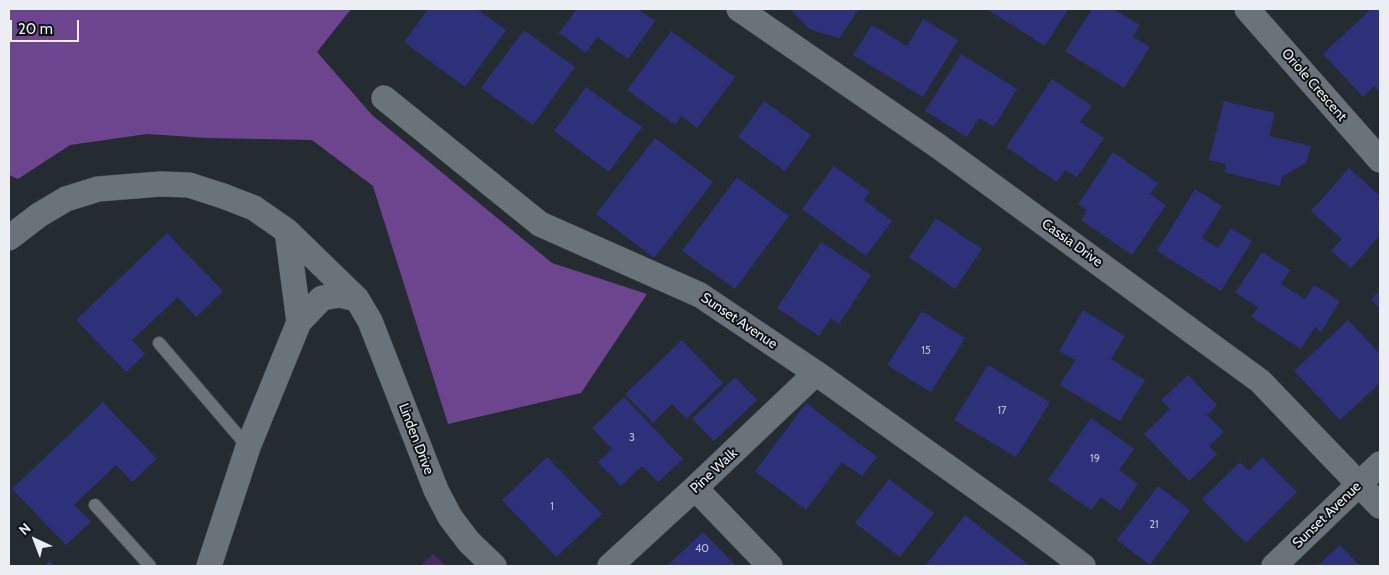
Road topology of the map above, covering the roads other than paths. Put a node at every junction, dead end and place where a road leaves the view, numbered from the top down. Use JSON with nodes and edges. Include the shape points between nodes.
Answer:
{"nodes":[{"id":1,"x":739,"y":9,"type":"edge"},
{"id":2,"x":1247,"y":9,"type":"edge"},
{"id":3,"x":384,"y":98,"type":"dead end"},
{"id":4,"x":1380,"y":160,"type":"edge"},
{"id":5,"x":287,"y":231,"type":"junction"},
{"id":6,"x":9,"y":238,"type":"edge"},
{"id":7,"x":357,"y":300,"type":"junction"},
{"id":8,"x":300,"y":322,"type":"junction"},
{"id":9,"x":159,"y":343,"type":"dead end"},
{"id":10,"x":816,"y":373,"type":"junction"},
{"id":11,"x":248,"y":447,"type":"junction"},
{"id":12,"x":1380,"y":464,"type":"edge"},
{"id":13,"x":1359,"y":484,"type":"junction"},
{"id":14,"x":695,"y":488,"type":"junction"},
{"id":15,"x":95,"y":505,"type":"dead end"},
{"id":16,"x":1380,"y":506,"type":"edge"},
{"id":17,"x":150,"y":566,"type":"edge"},
{"id":18,"x":209,"y":566,"type":"edge"},
{"id":19,"x":494,"y":566,"type":"edge"},
{"id":20,"x":610,"y":566,"type":"edge"},
{"id":21,"x":770,"y":566,"type":"edge"},
{"id":22,"x":1083,"y":566,"type":"edge"},
{"id":23,"x":1274,"y":566,"type":"edge"}],
"edges":[{"from":1,"to":13,"type":"street","name":"Cassia Drive","via":[[938,146],[1260,381]]},
{"from":2,"to":4,"type":"street","name":"Oriole Crescent"},
{"from":3,"to":10,"type":"street","name":"Sunset Avenue","via":[[540,224],[700,295]]},
{"from":5,"to":6,"type":"street","name":"Linden Drive","via":[[254,208],[223,196],[189,185],[160,184],[98,189],[66,200]]},
{"from":5,"to":7,"type":"street","name":"Linden Drive"},
{"from":5,"to":8,"type":"street"},
{"from":7,"to":8,"type":"street","via":[[340,295],[322,298]]},
{"from":7,"to":19,"type":"street","name":"Linden Drive","via":[[370,321],[436,490],[450,517]]},
{"from":8,"to":11,"type":"street"},
{"from":9,"to":11,"type":"lane"},
{"from":10,"to":14,"type":"street","name":"Pine Walk"},
{"from":10,"to":22,"type":"street","name":"Sunset Avenue"},
{"from":11,"to":18,"type":"street"},
{"from":12,"to":13,"type":"street","name":"Sunset Avenue"},
{"from":13,"to":16,"type":"street","name":"Cassia Drive"},
{"from":13,"to":23,"type":"street","name":"Sunset Avenue"},
{"from":14,"to":20,"type":"street","name":"Pine Walk"},
{"from":14,"to":21,"type":"street"},
{"from":15,"to":17,"type":"lane"}]}
